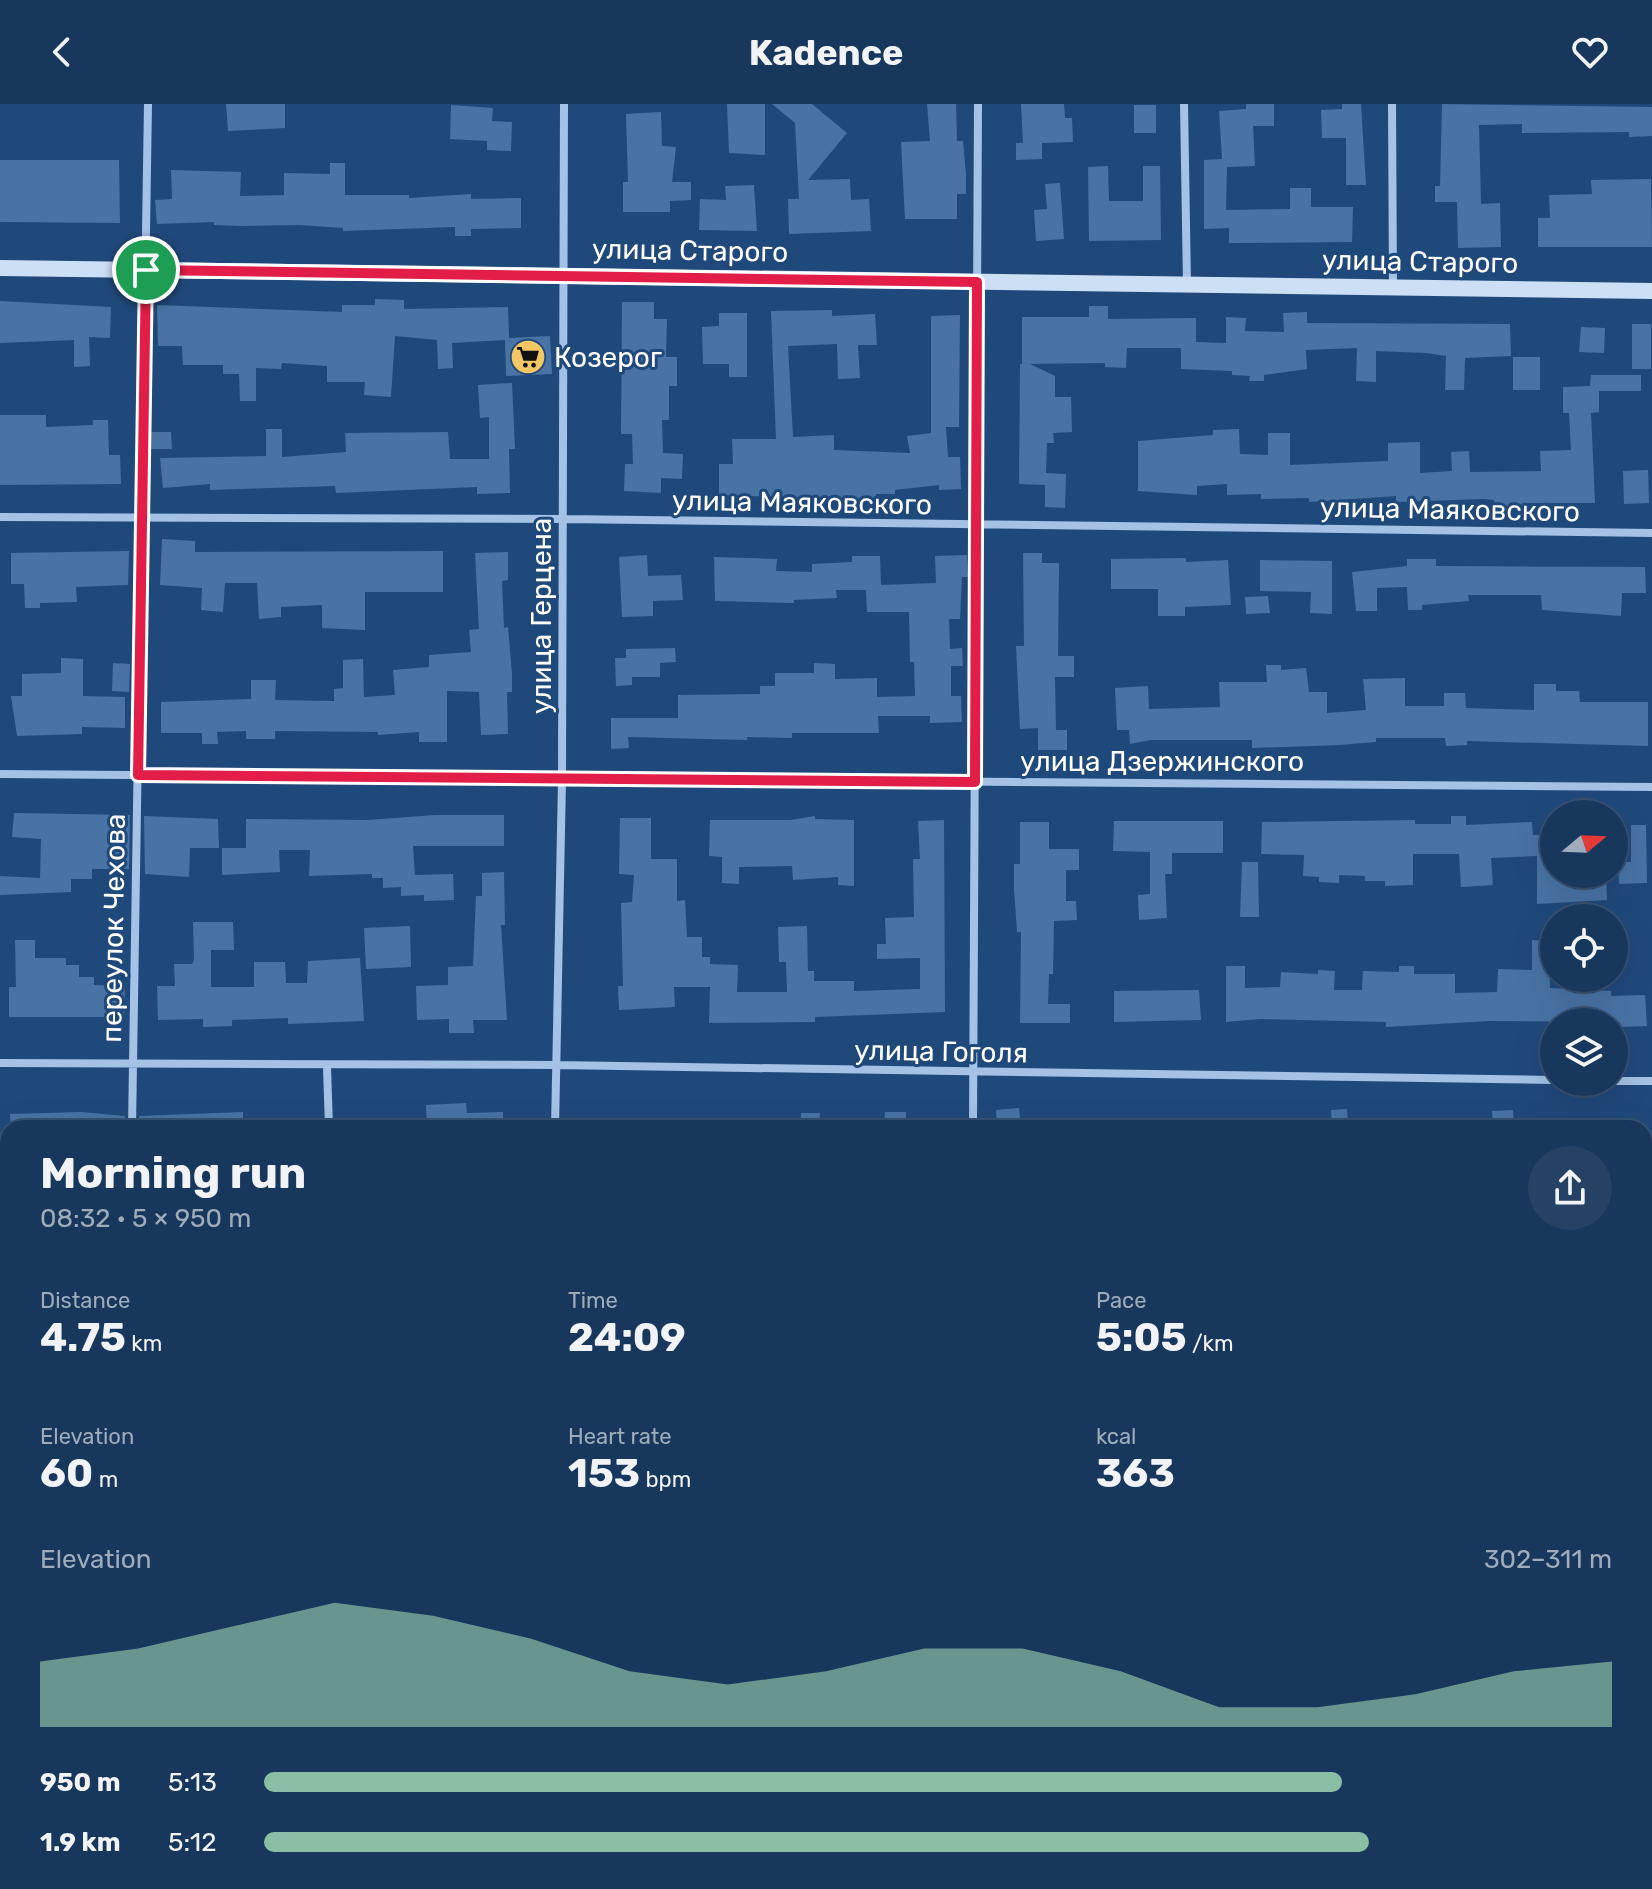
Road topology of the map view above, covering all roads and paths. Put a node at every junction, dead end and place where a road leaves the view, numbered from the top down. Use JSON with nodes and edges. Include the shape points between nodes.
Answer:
{"nodes":[{"id":1,"x":148,"y":104,"type":"edge"},
{"id":2,"x":564,"y":104,"type":"edge"},
{"id":3,"x":978,"y":104,"type":"edge"},
{"id":4,"x":1184,"y":104,"type":"edge"},
{"id":5,"x":1392,"y":104,"type":"edge"},
{"id":6,"x":0,"y":268,"type":"edge"},
{"id":7,"x":146,"y":270,"type":"junction"},
{"id":8,"x":566,"y":273,"type":"junction"},
{"id":9,"x":977,"y":282,"type":"junction"},
{"id":10,"x":1187,"y":284,"type":"junction"},
{"id":11,"x":1393,"y":287,"type":"junction"},
{"id":12,"x":1652,"y":291,"type":"edge"},
{"id":13,"x":0,"y":517,"type":"edge"},
{"id":14,"x":141,"y":518,"type":"junction"},
{"id":15,"x":563,"y":519,"type":"junction"},
{"id":16,"x":976,"y":527,"type":"junction"},
{"id":17,"x":1652,"y":533,"type":"edge"},
{"id":18,"x":0,"y":774,"type":"edge"},
{"id":19,"x":138,"y":775,"type":"junction"},
{"id":20,"x":562,"y":781,"type":"junction"},
{"id":21,"x":975,"y":782,"type":"junction"},
{"id":22,"x":1652,"y":787,"type":"edge"},
{"id":23,"x":0,"y":1063,"type":"edge"},
{"id":24,"x":133,"y":1064,"type":"junction"},
{"id":25,"x":556,"y":1065,"type":"junction"},
{"id":26,"x":327,"y":1067,"type":"junction"},
{"id":27,"x":973,"y":1074,"type":"junction"},
{"id":28,"x":1540,"y":1080,"type":"edge"},
{"id":29,"x":1628,"y":1081,"type":"edge"},
{"id":30,"x":1652,"y":1081,"type":"edge"},
{"id":31,"x":132,"y":1120,"type":"edge"},
{"id":32,"x":329,"y":1120,"type":"edge"},
{"id":33,"x":555,"y":1120,"type":"edge"},
{"id":34,"x":973,"y":1120,"type":"edge"}],
"edges":[{"from":1,"to":7,"type":"street","name":"переулок Чехова"},
{"from":2,"to":8,"type":"street","name":"улица Герцена"},
{"from":3,"to":9,"type":"street"},
{"from":4,"to":10,"type":"street"},
{"from":5,"to":11,"type":"street"},
{"from":6,"to":7,"type":"street","name":"улица Старого"},
{"from":7,"to":8,"type":"street","name":"улица Старого"},
{"from":7,"to":14,"type":"street","name":"переулок Чехова"},
{"from":8,"to":9,"type":"street","name":"улица Старого"},
{"from":8,"to":15,"type":"street","name":"улица Герцена"},
{"from":9,"to":10,"type":"street","name":"улица Старого"},
{"from":9,"to":16,"type":"street"},
{"from":10,"to":11,"type":"street","name":"улица Старого"},
{"from":11,"to":12,"type":"street","name":"улица Старого"},
{"from":13,"to":14,"type":"street","name":"улица Маяковского"},
{"from":14,"to":15,"type":"street","name":"улица Маяковского"},
{"from":14,"to":19,"type":"street","name":"переулок Чехова"},
{"from":15,"to":16,"type":"street","name":"улица Маяковского"},
{"from":15,"to":20,"type":"street","name":"улица Герцена"},
{"from":16,"to":17,"type":"street","name":"улица Маяковского"},
{"from":16,"to":21,"type":"street"},
{"from":18,"to":19,"type":"street","name":"улица Дзержинского"},
{"from":19,"to":20,"type":"street","name":"улица Дзержинского"},
{"from":19,"to":24,"type":"street","name":"переулок Чехова"},
{"from":20,"to":21,"type":"street","name":"улица Дзержинского"},
{"from":20,"to":25,"type":"street","name":"улица Герцена"},
{"from":21,"to":22,"type":"street","name":"улица Дзержинского"},
{"from":21,"to":27,"type":"street"},
{"from":23,"to":24,"type":"street","name":"улица Гоголя"},
{"from":24,"to":26,"type":"street","name":"улица Гоголя"},
{"from":24,"to":31,"type":"street","name":"переулок Чехова"},
{"from":25,"to":26,"type":"street","name":"улица Гоголя"},
{"from":25,"to":27,"type":"street","name":"улица Гоголя"},
{"from":25,"to":33,"type":"street","name":"улица Герцена"},
{"from":26,"to":32,"type":"street"},
{"from":27,"to":28,"type":"street","name":"улица Гоголя"},
{"from":27,"to":34,"type":"street"},
{"from":29,"to":30,"type":"street"}]}
